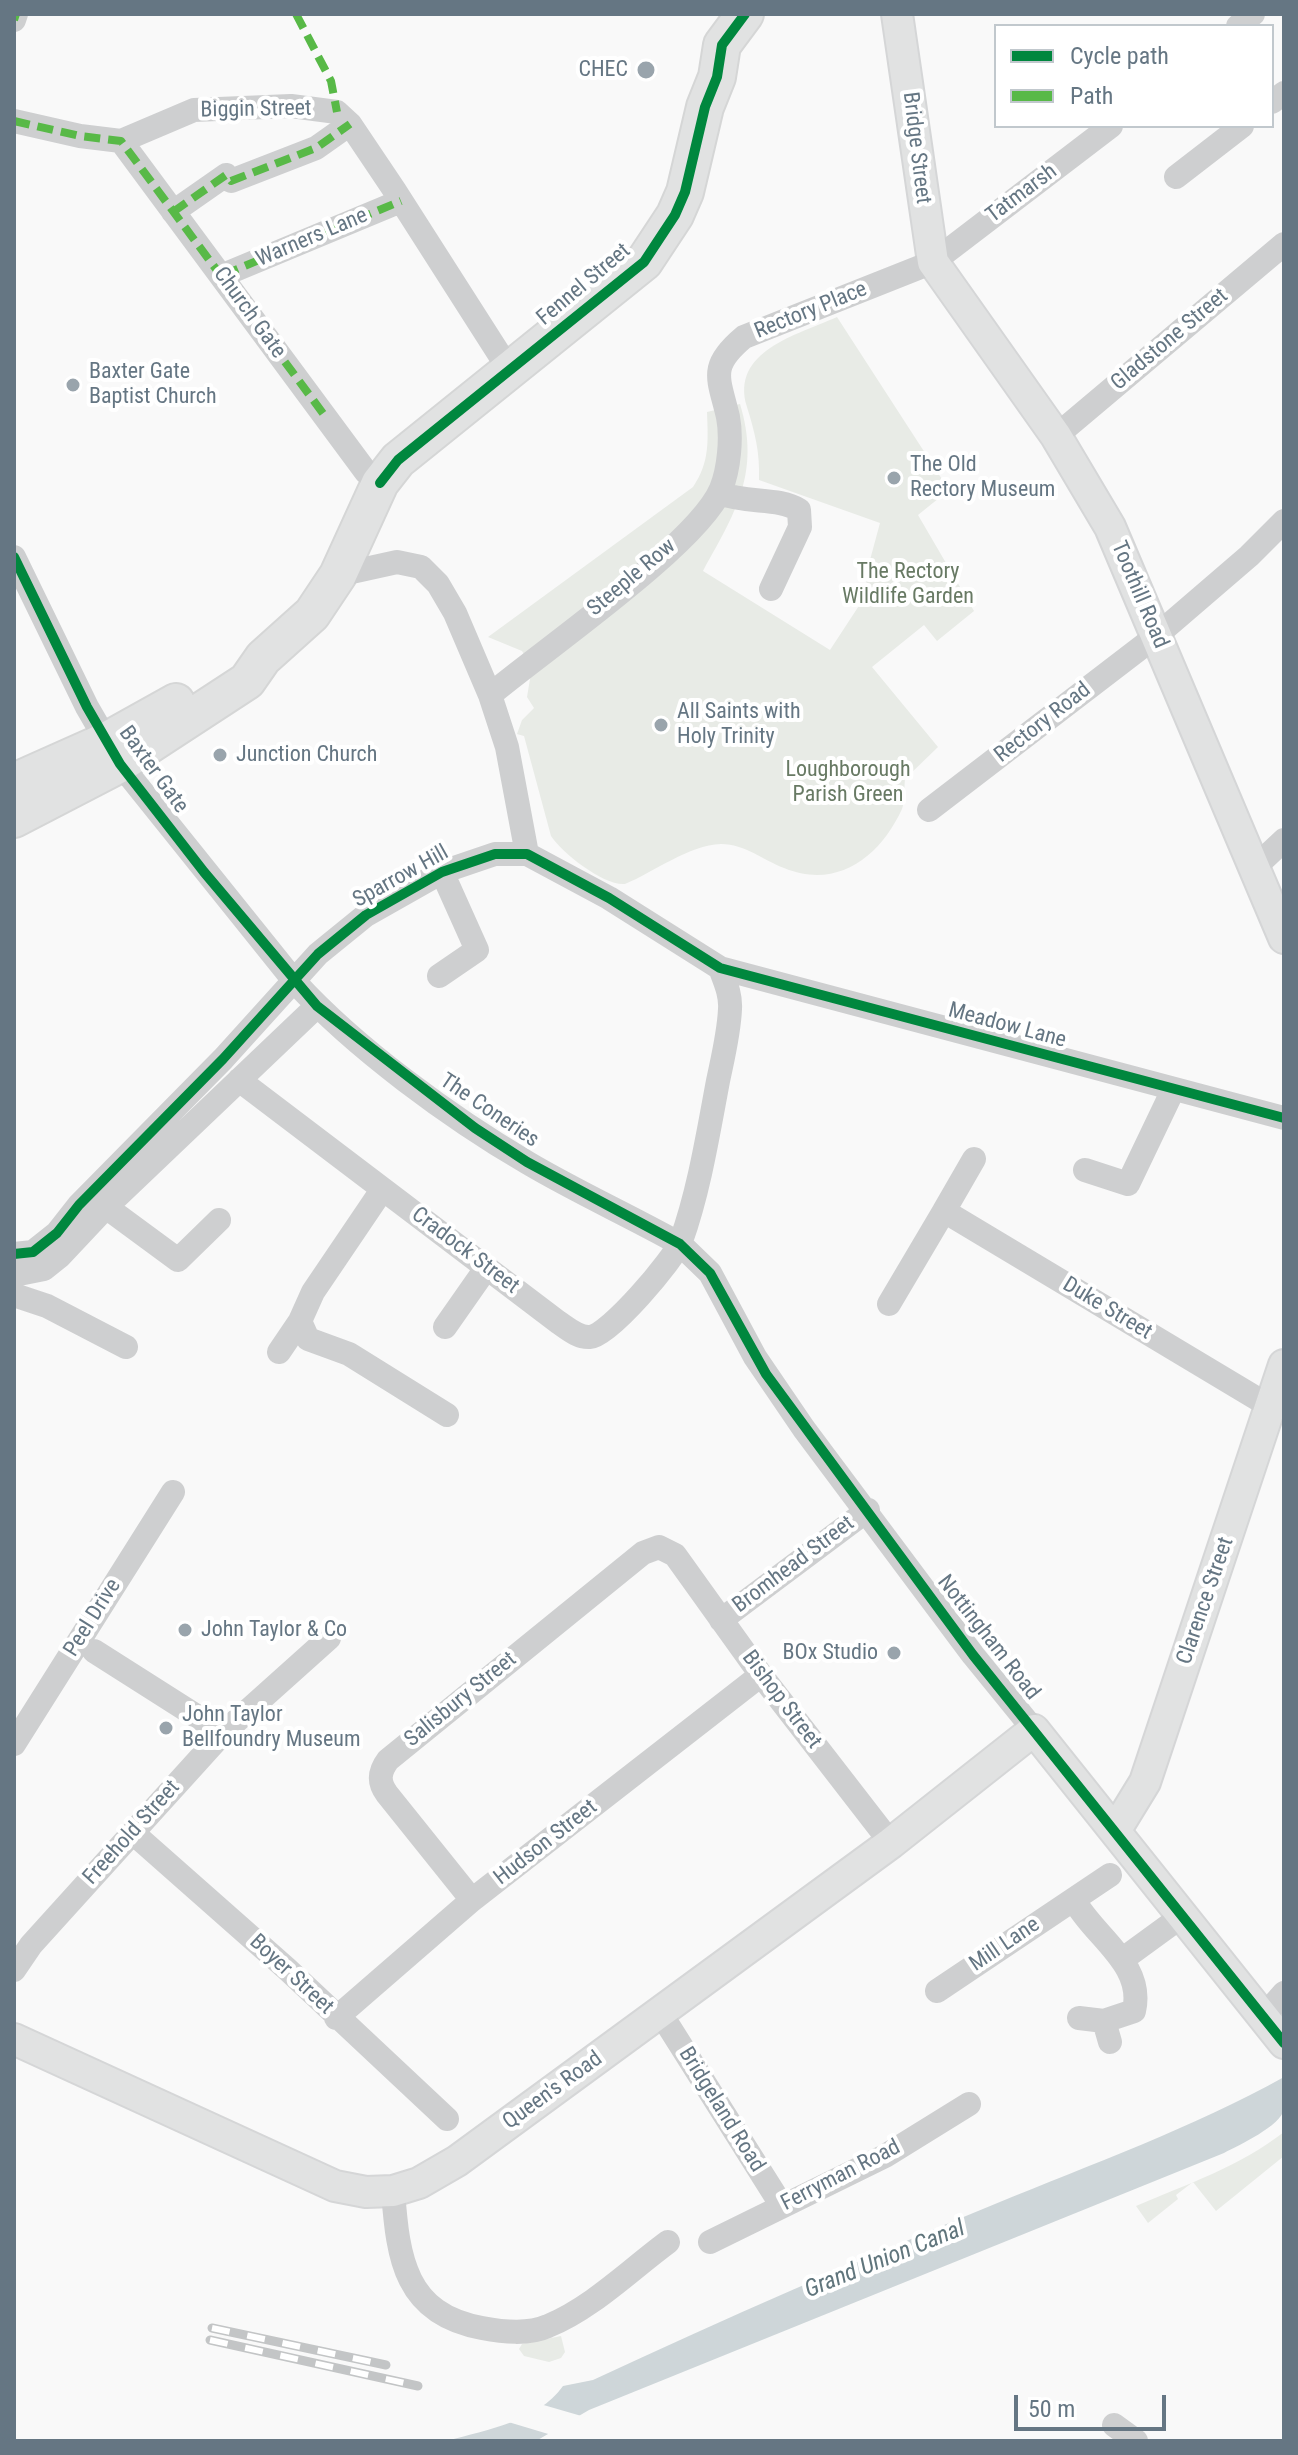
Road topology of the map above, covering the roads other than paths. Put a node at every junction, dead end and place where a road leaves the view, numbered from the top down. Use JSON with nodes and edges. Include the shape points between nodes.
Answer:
{"nodes":[{"id":1,"x":16,"y":14,"type":"edge"},
{"id":2,"x":745,"y":14,"type":"edge"},
{"id":3,"x":770,"y":14,"type":"edge"},
{"id":4,"x":897,"y":14,"type":"edge"},
{"id":5,"x":14,"y":20,"type":"edge"},
{"id":6,"x":717,"y":77,"type":"junction"},
{"id":7,"x":14,"y":121,"type":"edge"},
{"id":8,"x":350,"y":124,"type":"junction"},
{"id":9,"x":1109,"y":128,"type":"edge"},
{"id":10,"x":1239,"y":128,"type":"edge"},
{"id":11,"x":121,"y":141,"type":"junction"},
{"id":12,"x":1176,"y":177,"type":"dead end"},
{"id":13,"x":401,"y":201,"type":"junction"},
{"id":14,"x":173,"y":212,"type":"junction"},
{"id":15,"x":1284,"y":244,"type":"edge"},
{"id":16,"x":938,"y":271,"type":"junction"},
{"id":17,"x":223,"y":275,"type":"junction"},
{"id":18,"x":510,"y":371,"type":"junction"},
{"id":19,"x":728,"y":432,"type":"joint"},
{"id":20,"x":1056,"y":436,"type":"junction"},
{"id":21,"x":380,"y":483,"type":"junction"},
{"id":22,"x":719,"y":493,"type":"junction"},
{"id":23,"x":1284,"y":521,"type":"edge"},
{"id":24,"x":14,"y":559,"type":"edge"},
{"id":25,"x":338,"y":575,"type":"junction"},
{"id":26,"x":771,"y":589,"type":"dead end"},
{"id":27,"x":1156,"y":636,"type":"junction"},
{"id":28,"x":490,"y":695,"type":"junction"},
{"id":29,"x":113,"y":753,"type":"junction"},
{"id":30,"x":14,"y":782,"type":"edge"},
{"id":31,"x":929,"y":810,"type":"dead end"},
{"id":32,"x":14,"y":819,"type":"edge"},
{"id":33,"x":1284,"y":840,"type":"edge"},
{"id":34,"x":527,"y":854,"type":"junction"},
{"id":35,"x":1253,"y":869,"type":"junction"},
{"id":36,"x":442,"y":872,"type":"junction"},
{"id":37,"x":1284,"y":938,"type":"edge"},
{"id":38,"x":720,"y":968,"type":"junction"},
{"id":39,"x":439,"y":976,"type":"dead end"},
{"id":40,"x":295,"y":982,"type":"junction"},
{"id":41,"x":317,"y":1006,"type":"junction"},
{"id":42,"x":239,"y":1080,"type":"junction"},
{"id":43,"x":1173,"y":1090,"type":"junction"},
{"id":44,"x":1284,"y":1118,"type":"edge"},
{"id":45,"x":974,"y":1159,"type":"dead end"},
{"id":46,"x":1085,"y":1170,"type":"dead end"},
{"id":47,"x":382,"y":1190,"type":"junction"},
{"id":48,"x":106,"y":1207,"type":"junction"},
{"id":49,"x":944,"y":1211,"type":"junction"},
{"id":50,"x":219,"y":1220,"type":"dead end"},
{"id":51,"x":680,"y":1244,"type":"junction"},
{"id":52,"x":14,"y":1254,"type":"edge"},
{"id":53,"x":487,"y":1267,"type":"junction"},
{"id":54,"x":18,"y":1286,"type":"edge"},
{"id":55,"x":889,"y":1304,"type":"dead end"},
{"id":56,"x":300,"y":1321,"type":"junction"},
{"id":57,"x":445,"y":1327,"type":"dead end"},
{"id":58,"x":126,"y":1347,"type":"dead end"},
{"id":59,"x":279,"y":1352,"type":"dead end"},
{"id":60,"x":1284,"y":1365,"type":"edge"},
{"id":61,"x":1271,"y":1407,"type":"junction"},
{"id":62,"x":447,"y":1415,"type":"dead end"},
{"id":63,"x":173,"y":1492,"type":"dead end"},
{"id":64,"x":868,"y":1510,"type":"junction"},
{"id":65,"x":675,"y":1555,"type":"joint"},
{"id":66,"x":721,"y":1620,"type":"junction"},
{"id":67,"x":329,"y":1638,"type":"dead end"},
{"id":68,"x":94,"y":1651,"type":"dead end"},
{"id":69,"x":761,"y":1675,"type":"junction"},
{"id":70,"x":1034,"y":1730,"type":"junction"},
{"id":71,"x":223,"y":1733,"type":"junction"},
{"id":72,"x":14,"y":1744,"type":"edge"},
{"id":73,"x":1115,"y":1831,"type":"junction"},
{"id":74,"x":133,"y":1833,"type":"junction"},
{"id":75,"x":891,"y":1843,"type":"junction"},
{"id":76,"x":1110,"y":1875,"type":"dead end"},
{"id":77,"x":472,"y":1900,"type":"junction"},
{"id":78,"x":1074,"y":1900,"type":"junction"},
{"id":79,"x":1182,"y":1916,"type":"junction"},
{"id":80,"x":22,"y":1937,"type":"edge"},
{"id":81,"x":1123,"y":1959,"type":"junction"},
{"id":82,"x":14,"y":1970,"type":"edge"},
{"id":83,"x":937,"y":1991,"type":"dead end"},
{"id":84,"x":1284,"y":1993,"type":"edge"},
{"id":85,"x":661,"y":2014,"type":"junction"},
{"id":86,"x":336,"y":2018,"type":"junction"},
{"id":87,"x":1079,"y":2018,"type":"dead end"},
{"id":88,"x":1273,"y":2031,"type":"edge"},
{"id":89,"x":14,"y":2039,"type":"edge"},
{"id":90,"x":969,"y":2104,"type":"dead end"},
{"id":91,"x":447,"y":2119,"type":"dead end"},
{"id":92,"x":393,"y":2191,"type":"junction"},
{"id":93,"x":782,"y":2206,"type":"junction"},
{"id":94,"x":668,"y":2242,"type":"dead end"},
{"id":95,"x":710,"y":2242,"type":"dead end"},
{"id":96,"x":1114,"y":2425,"type":"dead end"},
{"id":97,"x":1136,"y":2441,"type":"edge"}],
"edges":[{"from":1,"to":5,"type":"street"},
{"from":2,"to":6,"type":"highway","name":"Fennel Street","via":[[722,45]]},
{"from":3,"to":6,"type":"highway","name":"Fennel Street"},
{"from":4,"to":16,"type":"main road","name":"Bridge Street"},
{"from":6,"to":18,"type":"highway","name":"Fennel Street","via":[[685,192],[658,244],[644,262]]},
{"from":7,"to":11,"type":"street","name":"Biggin Street"},
{"from":8,"to":11,"type":"street","name":"Biggin Street","via":[[337,112],[317,108],[194,110]]},
{"from":8,"to":13,"type":"street"},
{"from":8,"to":14,"type":"street","via":[[316,148],[231,181],[226,175]]},
{"from":9,"to":16,"type":"street","name":"Tatmarsh"},
{"from":10,"to":12,"type":"street"},
{"from":11,"to":14,"type":"street","name":"Church Gate"},
{"from":13,"to":17,"type":"street","name":"Warners Lane"},
{"from":13,"to":18,"type":"street"},
{"from":14,"to":17,"type":"street","name":"Church Gate"},
{"from":15,"to":20,"type":"street","name":"Gladstone Street"},
{"from":16,"to":19,"type":"street","name":"Rectory Place","via":[[744,337],[727,351],[717,375]]},
{"from":16,"to":20,"type":"main road","name":"Toothill Road"},
{"from":17,"to":21,"type":"street","name":"Church Gate","via":[[366,472]]},
{"from":18,"to":21,"type":"highway","name":"Fennel Street","via":[[398,460]]},
{"from":19,"to":22,"type":"street","name":"Steeple Row","via":[[728,464]]},
{"from":20,"to":27,"type":"main road","name":"Toothill Road","via":[[1110,527]]},
{"from":21,"to":25,"type":"highway","name":"Fennel Street"},
{"from":22,"to":26,"type":"street","via":[[799,510],[800,527]]},
{"from":22,"to":28,"type":"street","name":"Steeple Row","via":[[665,554]]},
{"from":23,"to":27,"type":"street","name":"Rectory Road"},
{"from":24,"to":29,"type":"street","name":"Baxter Gate"},
{"from":25,"to":28,"type":"street","via":[[397,562],[421,567],[455,613]]},
{"from":25,"to":29,"type":"highway","name":"Fennel Street","via":[[288,640],[263,658],[239,665]]},
{"from":27,"to":31,"type":"street","name":"Rectory Road"},
{"from":27,"to":35,"type":"main road","name":"Toothill Road"},
{"from":28,"to":34,"type":"street","via":[[507,747]]},
{"from":29,"to":30,"type":"highway"},
{"from":29,"to":32,"type":"highway"},
{"from":29,"to":40,"type":"street","name":"Baxter Gate"},
{"from":33,"to":35,"type":"street"},
{"from":34,"to":36,"type":"street","name":"Sparrow Hill","via":[[495,854]]},
{"from":34,"to":38,"type":"street"},
{"from":35,"to":37,"type":"main road","name":"Toothill Road"},
{"from":36,"to":39,"type":"street","via":[[477,950]]},
{"from":36,"to":40,"type":"street","name":"Sparrow Hill","via":[[366,915],[318,954]]},
{"from":38,"to":43,"type":"street","name":"Meadow Lane"},
{"from":38,"to":51,"type":"street","via":[[729,999],[726,1039]]},
{"from":40,"to":41,"type":"street","name":"The Coneries"},
{"from":40,"to":52,"type":"street","name":"Sparrow Hill","via":[[57,1233],[33,1252]]},
{"from":41,"to":42,"type":"street"},
{"from":41,"to":51,"type":"street","name":"The Coneries","via":[[475,1128]]},
{"from":42,"to":47,"type":"street","name":"Cradock Street"},
{"from":42,"to":48,"type":"street"},
{"from":43,"to":44,"type":"street","name":"Meadow Lane"},
{"from":43,"to":46,"type":"street","via":[[1128,1184]]},
{"from":45,"to":49,"type":"street"},
{"from":47,"to":53,"type":"street","name":"Cradock Street"},
{"from":47,"to":56,"type":"street","via":[[313,1292]]},
{"from":48,"to":50,"type":"street","via":[[178,1260]]},
{"from":48,"to":54,"type":"street","via":[[59,1257]]},
{"from":49,"to":55,"type":"street"},
{"from":49,"to":61,"type":"street","name":"Duke Street"},
{"from":51,"to":53,"type":"street","name":"Cradock Street","via":[[616,1321],[589,1337],[575,1333]]},
{"from":51,"to":64,"type":"street","name":"Nottingham Road","via":[[710,1273],[766,1374]]},
{"from":53,"to":57,"type":"street"},
{"from":54,"to":58,"type":"street"},
{"from":56,"to":59,"type":"street"},
{"from":56,"to":62,"type":"street","via":[[308,1339],[349,1354]]},
{"from":60,"to":61,"type":"main road","name":"Clarence Street"},
{"from":61,"to":73,"type":"main road","name":"Clarence Street","via":[[1145,1782]]},
{"from":63,"to":72,"type":"street","name":"Peel Drive"},
{"from":64,"to":66,"type":"street","name":"Bromhead Street"},
{"from":64,"to":70,"type":"street","name":"Nottingham Road"},
{"from":65,"to":66,"type":"street","name":"Bishop Street"},
{"from":65,"to":77,"type":"street","name":"Salisbury Street","via":[[659,1547],[643,1553],[382,1768],[387,1794]]},
{"from":66,"to":69,"type":"street","name":"Bishop Street"},
{"from":67,"to":71,"type":"street","name":"Freehold Street"},
{"from":68,"to":71,"type":"street"},
{"from":69,"to":75,"type":"street","name":"Bishop Street"},
{"from":69,"to":77,"type":"street","name":"Hudson Street"},
{"from":70,"to":73,"type":"main road","name":"Nottingham Road"},
{"from":70,"to":75,"type":"main road","name":"Queen's Road"},
{"from":71,"to":74,"type":"street","name":"Freehold Street"},
{"from":73,"to":79,"type":"main road","name":"Nottingham Road"},
{"from":74,"to":80,"type":"street","name":"Freehold Street"},
{"from":74,"to":86,"type":"street","name":"Boyer Street"},
{"from":75,"to":85,"type":"main road","name":"Queen's Road"},
{"from":76,"to":78,"type":"street","name":"Mill Lane"},
{"from":77,"to":86,"type":"street","name":"Hudson Street"},
{"from":78,"to":81,"type":"street"},
{"from":78,"to":83,"type":"street","name":"Mill Lane"},
{"from":79,"to":81,"type":"street"},
{"from":79,"to":88,"type":"main road","name":"Nottingham Road"},
{"from":80,"to":82,"type":"street","name":"Freehold Street"},
{"from":81,"to":87,"type":"street","via":[[1135,1983],[1134,2011],[1107,2031]]},
{"from":84,"to":88,"type":"street"},
{"from":85,"to":92,"type":"main road","name":"Queen's Road","via":[[457,2161]]},
{"from":85,"to":93,"type":"street","name":"Bridgeland Road"},
{"from":86,"to":91,"type":"street","name":"Boyer Street"},
{"from":89,"to":92,"type":"main road","name":"Queen's Road","via":[[335,2186]]},
{"from":90,"to":93,"type":"street","name":"Ferryman Road","via":[[885,2156]]},
{"from":92,"to":94,"type":"street","via":[[408,2279],[437,2312],[480,2328],[545,2328],[568,2317]]},
{"from":93,"to":95,"type":"street","name":"Ferryman Road"},
{"from":96,"to":97,"type":"street"}]}
